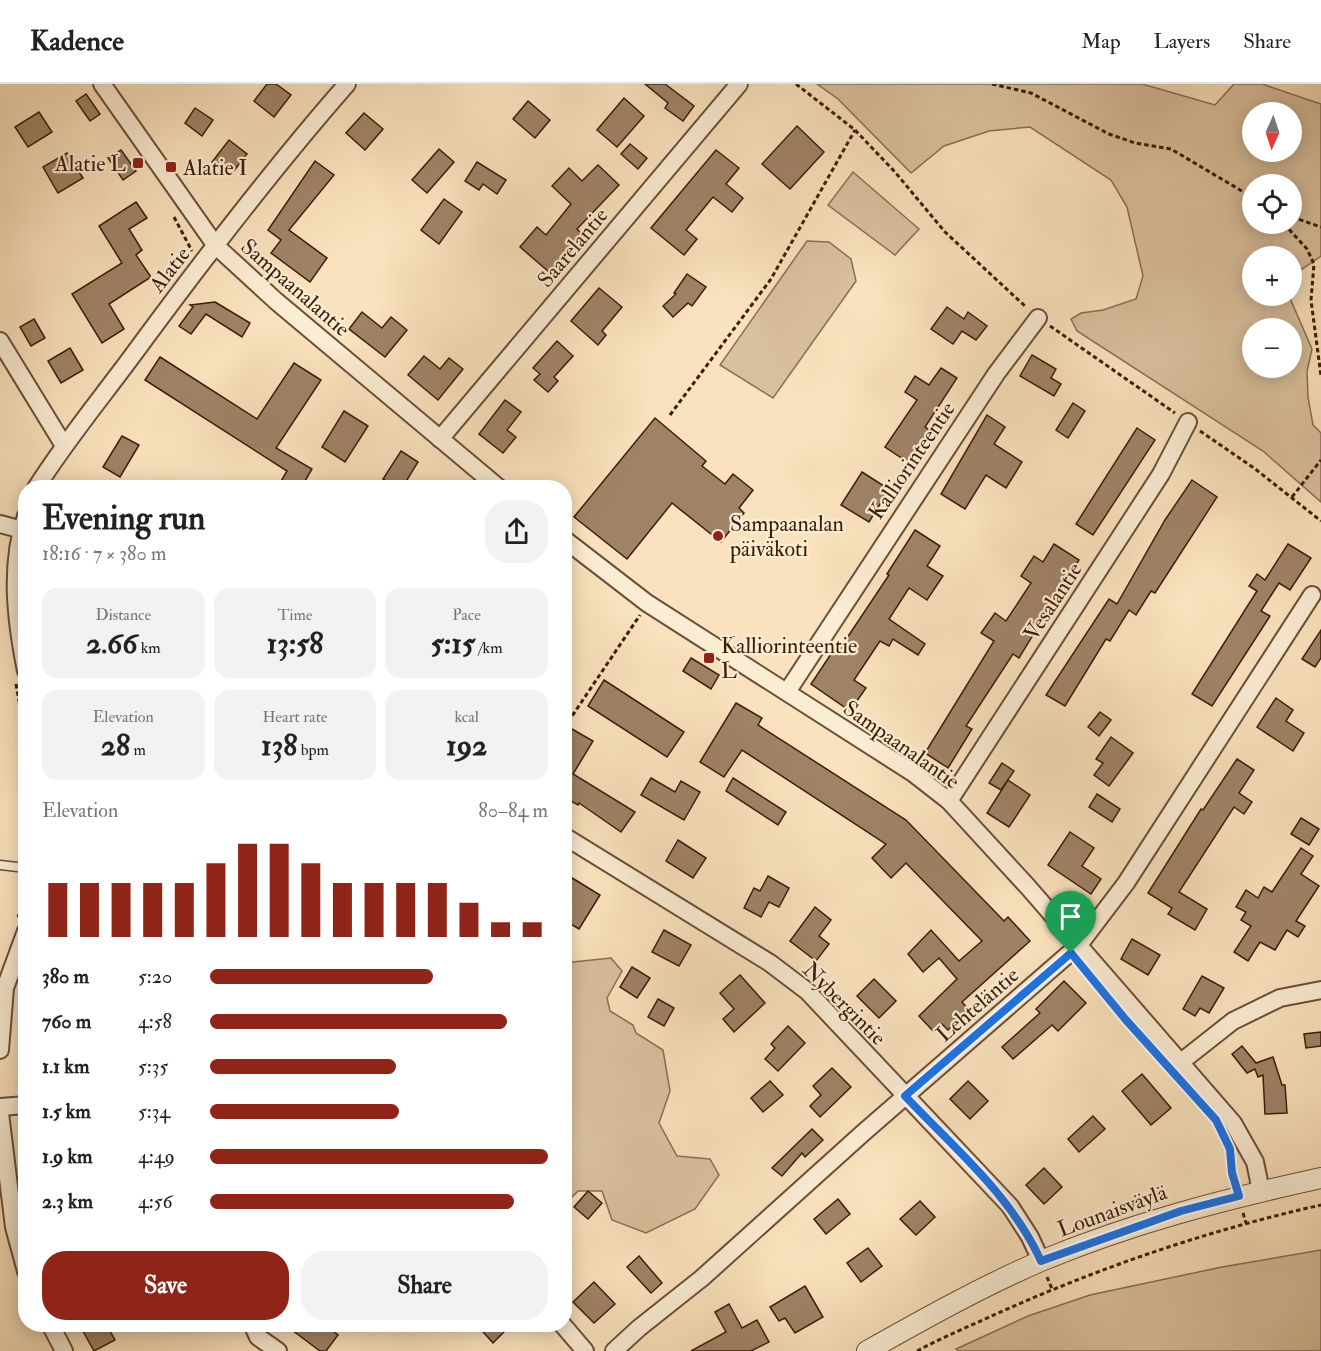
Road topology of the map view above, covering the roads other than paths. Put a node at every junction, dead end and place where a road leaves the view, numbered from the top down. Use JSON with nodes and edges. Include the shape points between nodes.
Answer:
{"nodes":[{"id":1,"x":102,"y":84,"type":"edge"},
{"id":2,"x":347,"y":84,"type":"edge"},
{"id":3,"x":739,"y":84,"type":"edge"},
{"id":4,"x":216,"y":246,"type":"junction"},
{"id":5,"x":1038,"y":318,"type":"dead end"},
{"id":6,"x":0,"y":341,"type":"edge"},
{"id":7,"x":1188,"y":422,"type":"dead end"},
{"id":8,"x":440,"y":439,"type":"junction"},
{"id":9,"x":63,"y":444,"type":"junction"},
{"id":10,"x":41,"y":480,"type":"edge"},
{"id":11,"x":489,"y":480,"type":"edge"},
{"id":12,"x":0,"y":524,"type":"edge"},
{"id":13,"x":18,"y":525,"type":"edge"},
{"id":14,"x":572,"y":545,"type":"edge"},
{"id":15,"x":18,"y":547,"type":"edge"},
{"id":16,"x":1312,"y":595,"type":"dead end"},
{"id":17,"x":18,"y":628,"type":"edge"},
{"id":18,"x":787,"y":692,"type":"junction"},
{"id":19,"x":949,"y":801,"type":"junction"},
{"id":20,"x":572,"y":841,"type":"edge"},
{"id":21,"x":0,"y":865,"type":"edge"},
{"id":22,"x":18,"y":867,"type":"edge"},
{"id":23,"x":1078,"y":945,"type":"junction"},
{"id":24,"x":18,"y":953,"type":"edge"},
{"id":25,"x":1321,"y":990,"type":"edge"},
{"id":26,"x":0,"y":1050,"type":"edge"},
{"id":27,"x":1181,"y":1062,"type":"junction"},
{"id":28,"x":905,"y":1096,"type":"junction"},
{"id":29,"x":18,"y":1106,"type":"edge"},
{"id":30,"x":0,"y":1107,"type":"edge"},
{"id":31,"x":0,"y":1113,"type":"edge"},
{"id":32,"x":1321,"y":1178,"type":"edge"},
{"id":33,"x":1261,"y":1191,"type":"junction"},
{"id":34,"x":18,"y":1242,"type":"edge"},
{"id":35,"x":1041,"y":1261,"type":"junction"},
{"id":36,"x":54,"y":1332,"type":"edge"},
{"id":37,"x":256,"y":1332,"type":"edge"},
{"id":38,"x":569,"y":1332,"type":"edge"},
{"id":39,"x":869,"y":1350,"type":"edge"},
{"id":40,"x":64,"y":1351,"type":"edge"},
{"id":41,"x":278,"y":1351,"type":"edge"},
{"id":42,"x":585,"y":1351,"type":"edge"},
{"id":43,"x":614,"y":1351,"type":"edge"}],
"edges":[{"from":1,"to":4,"type":"street","name":"Sampaanalantie"},
{"from":2,"to":4,"type":"street","name":"Alatie"},
{"from":3,"to":8,"type":"street","name":"Saarelantie"},
{"from":4,"to":8,"type":"street","name":"Sampaanalantie"},
{"from":4,"to":9,"type":"street","name":"Alatie"},
{"from":5,"to":18,"type":"street","name":"Kalliorinteentie"},
{"from":6,"to":9,"type":"street"},
{"from":7,"to":19,"type":"street","name":"Vesalantie","via":[[1161,474]]},
{"from":8,"to":11,"type":"street","name":"Sampaanalantie"},
{"from":9,"to":10,"type":"street","name":"Alatie"},
{"from":12,"to":13,"type":"street"},
{"from":14,"to":18,"type":"street","name":"Sampaanalantie","via":[[656,609]]},
{"from":15,"to":17,"type":"street"},
{"from":16,"to":23,"type":"street","name":"Lehteläntie","via":[[1126,883]]},
{"from":18,"to":19,"type":"street","name":"Sampaanalantie","via":[[913,773]]},
{"from":19,"to":23,"type":"street","name":"Sampaanalantie"},
{"from":20,"to":28,"type":"street","name":"Nybergintie","via":[[770,963],[807,991]]},
{"from":21,"to":22,"type":"lane"},
{"from":23,"to":27,"type":"street","name":"Sampaanalantie"},
{"from":23,"to":28,"type":"street","name":"Lehteläntie"},
{"from":24,"to":26,"type":"street","via":[[5,988]]},
{"from":25,"to":27,"type":"street","via":[[1280,998],[1233,1021]]},
{"from":27,"to":33,"type":"street","name":"Sampaanalantie","via":[[1233,1123],[1255,1162]]},
{"from":28,"to":35,"type":"street","name":"Nybergintie","via":[[1010,1206]]},
{"from":28,"to":43,"type":"street","name":"Lehteläntie","via":[[702,1278]]},
{"from":29,"to":30,"type":"street"},
{"from":31,"to":34,"type":"street"},
{"from":32,"to":33,"type":"street","name":"Lounaisväylä"},
{"from":33,"to":35,"type":"street","name":"Lounaisväylä","via":[[1181,1211]]},
{"from":35,"to":39,"type":"street","name":"Lounaisväylä"},
{"from":36,"to":40,"type":"street"},
{"from":37,"to":41,"type":"street"},
{"from":38,"to":42,"type":"street"}]}
